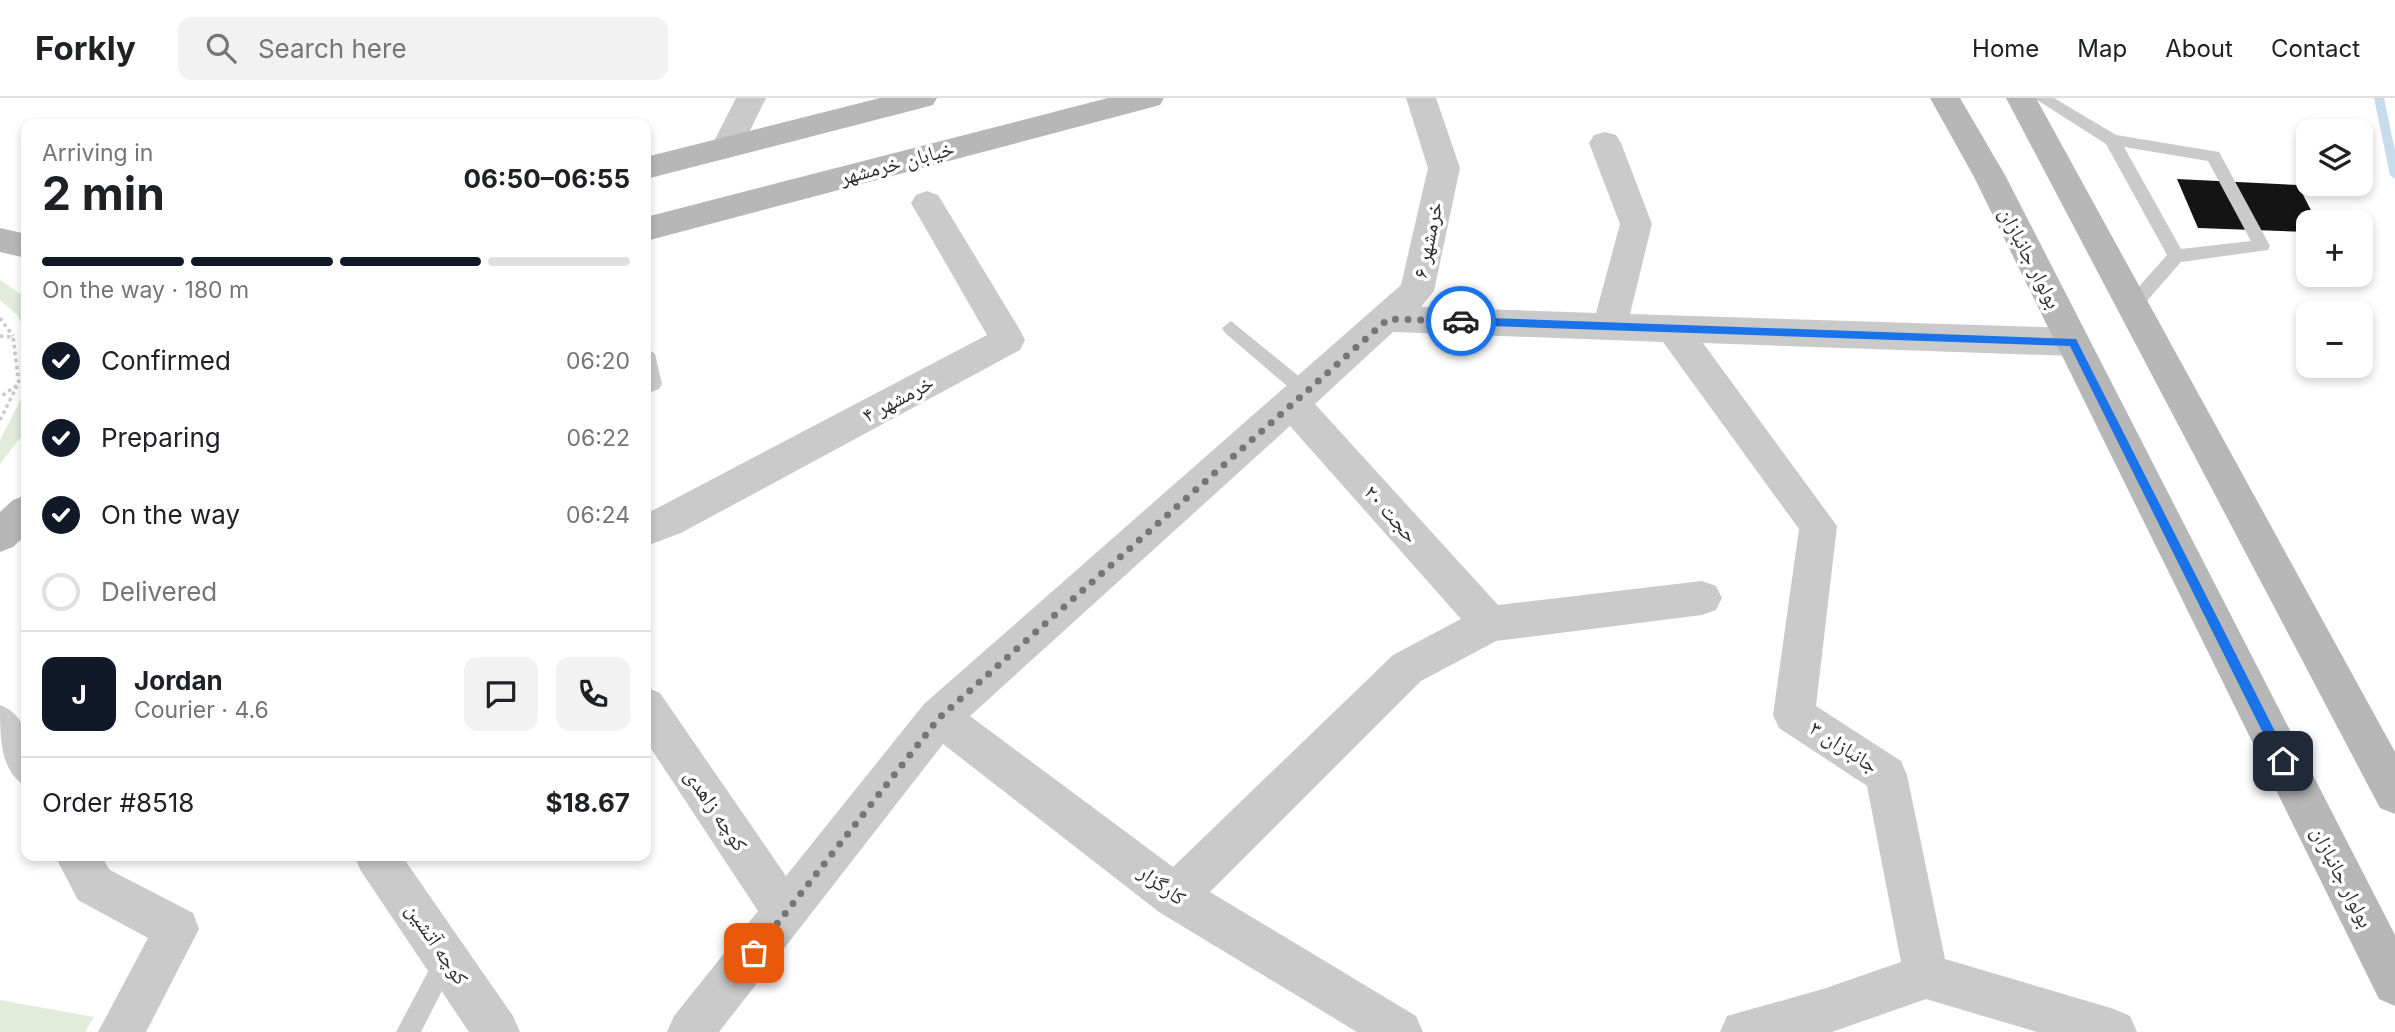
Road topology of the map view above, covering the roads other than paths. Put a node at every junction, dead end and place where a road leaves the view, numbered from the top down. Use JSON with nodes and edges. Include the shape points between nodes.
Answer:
{"nodes":[{"id":1,"x":751,"y":98,"type":"edge"},
{"id":2,"x":922,"y":98,"type":"edge"},
{"id":3,"x":1149,"y":98,"type":"edge"},
{"id":4,"x":1421,"y":98,"type":"edge"},
{"id":5,"x":1945,"y":98,"type":"edge"},
{"id":6,"x":2021,"y":98,"type":"edge"},
{"id":7,"x":2042,"y":98,"type":"edge"},
{"id":8,"x":2112,"y":140,"type":"junction"},
{"id":9,"x":1605,"y":143,"type":"dead end"},
{"id":10,"x":727,"y":148,"type":"junction"},
{"id":11,"x":651,"y":167,"type":"edge"},
{"id":12,"x":927,"y":203,"type":"dead end"},
{"id":13,"x":651,"y":228,"type":"edge"},
{"id":14,"x":2176,"y":256,"type":"junction"},
{"id":15,"x":2133,"y":305,"type":"junction"},
{"id":16,"x":1388,"y":319,"type":"junction"},
{"id":17,"x":1610,"y":324,"type":"junction"},
{"id":18,"x":1231,"y":328,"type":"dead end"},
{"id":19,"x":1673,"y":329,"type":"junction"},
{"id":20,"x":2073,"y":342,"type":"junction"},
{"id":21,"x":1299,"y":398,"type":"junction"},
{"id":22,"x":21,"y":517,"type":"edge"},
{"id":23,"x":651,"y":528,"type":"edge"},
{"id":24,"x":0,"y":536,"type":"edge"},
{"id":25,"x":1702,"y":598,"type":"dead end"},
{"id":26,"x":1490,"y":624,"type":"junction"},
{"id":27,"x":651,"y":713,"type":"edge"},
{"id":28,"x":939,"y":718,"type":"junction"},
{"id":29,"x":2395,"y":794,"type":"edge"},
{"id":30,"x":80,"y":861,"type":"edge"},
{"id":31,"x":379,"y":861,"type":"edge"},
{"id":32,"x":1175,"y":897,"type":"junction"},
{"id":33,"x":786,"y":914,"type":"junction"},
{"id":34,"x":447,"y":958,"type":"junction"},
{"id":35,"x":1926,"y":976,"type":"junction"},
{"id":36,"x":2395,"y":983,"type":"edge"},
{"id":37,"x":121,"y":1032,"type":"edge"},
{"id":38,"x":408,"y":1032,"type":"edge"},
{"id":39,"x":497,"y":1032,"type":"edge"},
{"id":40,"x":690,"y":1032,"type":"edge"},
{"id":41,"x":1400,"y":1032,"type":"edge"},
{"id":42,"x":1743,"y":1032,"type":"edge"},
{"id":43,"x":2114,"y":1032,"type":"edge"}],
"edges":[{"from":1,"to":10,"type":"street"},
{"from":2,"to":10,"type":"main road"},
{"from":3,"to":13,"type":"main road","name":"خیابان خرمشهر"},
{"from":4,"to":16,"type":"street","name":"خرمشهر ۶","via":[[1444,168],[1417,291]]},
{"from":5,"to":20,"type":"main road","name":"بولوار جانبازان"},
{"from":6,"to":15,"type":"main road"},
{"from":7,"to":8,"type":"lane"},
{"from":8,"to":14,"type":"lane"},
{"from":8,"to":14,"type":"lane","via":[[2213,156],[2262,246]]},
{"from":9,"to":17,"type":"street","via":[[1636,225]]},
{"from":10,"to":11,"type":"main road"},
{"from":12,"to":23,"type":"street","name":"خرمشهر ۴","via":[[1008,340]]},
{"from":14,"to":15,"type":"lane"},
{"from":15,"to":29,"type":"main road"},
{"from":16,"to":17,"type":"street"},
{"from":16,"to":21,"type":"street","name":"خرمشهر ۶"},
{"from":17,"to":19,"type":"street"},
{"from":18,"to":21,"type":"lane"},
{"from":19,"to":20,"type":"street"},
{"from":19,"to":35,"type":"street","name":"جانبازان ۳","via":[[1818,526],[1794,715],[1886,775]]},
{"from":20,"to":36,"type":"main road","name":"بولوار جانبازان"},
{"from":21,"to":26,"type":"street","name":"حجت ۲۰"},
{"from":21,"to":28,"type":"street","name":"خرمشهر ۶"},
{"from":22,"to":24,"type":"main road"},
{"from":25,"to":26,"type":"street"},
{"from":26,"to":32,"type":"street","via":[[1407,668]]},
{"from":27,"to":33,"type":"street","name":"کوچه زاهدی"},
{"from":28,"to":32,"type":"street","name":"کارگزار"},
{"from":28,"to":33,"type":"street","name":"خرمشهر ۶"},
{"from":30,"to":37,"type":"street","via":[[94,885],[177,929]]},
{"from":31,"to":34,"type":"street","name":"کوچه آتشین"},
{"from":32,"to":41,"type":"street","name":"کارگزار"},
{"from":33,"to":40,"type":"street","name":"خرمشهر ۶"},
{"from":34,"to":38,"type":"lane"},
{"from":34,"to":39,"type":"street","name":"کوچه آتشین"},
{"from":35,"to":42,"type":"street","via":[[1823,1012]]},
{"from":35,"to":43,"type":"street"}]}
